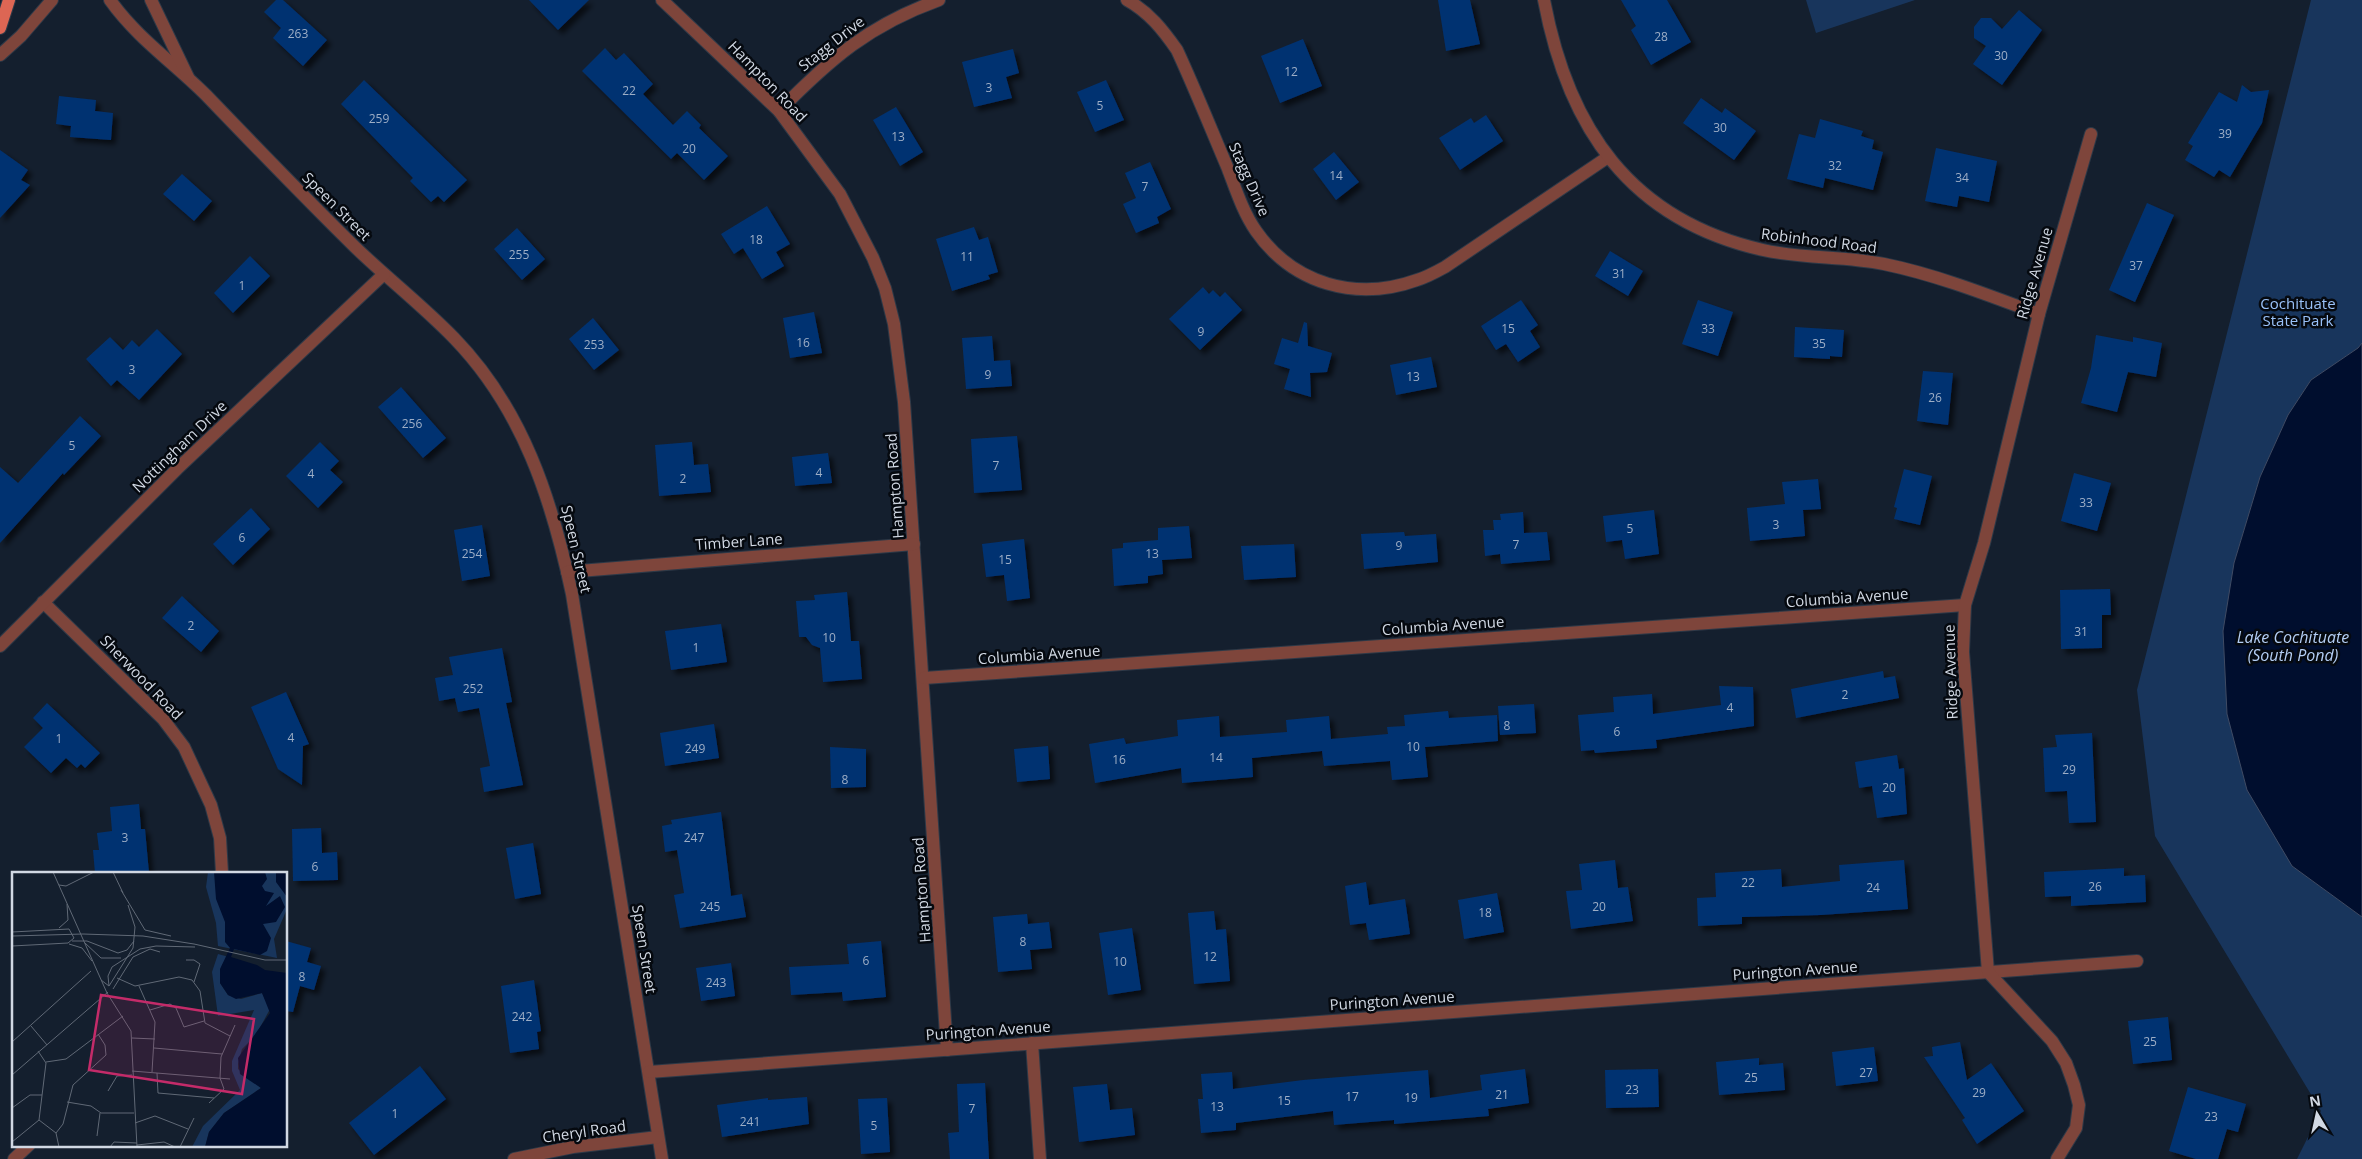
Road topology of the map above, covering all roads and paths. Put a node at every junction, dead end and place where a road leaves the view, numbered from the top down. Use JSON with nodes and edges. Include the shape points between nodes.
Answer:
{"nodes":[{"id":1,"x":9,"y":0,"type":"edge"},
{"id":2,"x":52,"y":0,"type":"edge"},
{"id":3,"x":110,"y":0,"type":"edge"},
{"id":4,"x":152,"y":0,"type":"edge"},
{"id":5,"x":662,"y":0,"type":"edge"},
{"id":6,"x":939,"y":0,"type":"edge"},
{"id":7,"x":1127,"y":0,"type":"edge"},
{"id":8,"x":1544,"y":0,"type":"edge"},
{"id":9,"x":0,"y":28,"type":"edge"},
{"id":10,"x":0,"y":56,"type":"edge"},
{"id":11,"x":189,"y":79,"type":"junction"},
{"id":12,"x":779,"y":112,"type":"junction"},
{"id":13,"x":2091,"y":134,"type":"dead end"},
{"id":14,"x":1608,"y":157,"type":"junction"},
{"id":15,"x":384,"y":274,"type":"junction"},
{"id":16,"x":2039,"y":314,"type":"junction"},
{"id":17,"x":914,"y":544,"type":"junction"},
{"id":18,"x":567,"y":572,"type":"junction"},
{"id":19,"x":43,"y":602,"type":"junction"},
{"id":20,"x":1965,"y":605,"type":"junction"},
{"id":21,"x":0,"y":646,"type":"edge"},
{"id":22,"x":924,"y":678,"type":"junction"},
{"id":23,"x":222,"y":872,"type":"edge"},
{"id":24,"x":2137,"y":960,"type":"dead end"},
{"id":25,"x":1988,"y":972,"type":"junction"},
{"id":26,"x":1032,"y":1043,"type":"junction"},
{"id":27,"x":947,"y":1050,"type":"junction"},
{"id":28,"x":649,"y":1072,"type":"junction"},
{"id":29,"x":658,"y":1137,"type":"junction"},
{"id":30,"x":28,"y":1146,"type":"edge"},
{"id":31,"x":14,"y":1159,"type":"edge"},
{"id":32,"x":514,"y":1159,"type":"edge"},
{"id":33,"x":662,"y":1159,"type":"edge"},
{"id":34,"x":1040,"y":1159,"type":"edge"},
{"id":35,"x":2057,"y":1159,"type":"edge"}],
"edges":[{"from":1,"to":9,"type":"main road"},
{"from":2,"to":10,"type":"street"},
{"from":3,"to":11,"type":"street","name":"Speen Street","via":[[137,34]]},
{"from":4,"to":11,"type":"street","name":"Speen Street"},
{"from":5,"to":12,"type":"street","name":"Hampton Road"},
{"from":6,"to":12,"type":"street","name":"Stagg Drive","via":[[892,19],[861,37],[812,78]]},
{"from":7,"to":14,"type":"street","name":"Stagg Drive","via":[[1143,9],[1177,50],[1241,203],[1256,230],[1294,270],[1320,282],[1351,289],[1382,288],[1417,281],[1445,267]]},
{"from":8,"to":14,"type":"street","name":"Robinhood Road","via":[[1558,61],[1571,95],[1588,129]]},
{"from":11,"to":15,"type":"street","name":"Speen Street"},
{"from":12,"to":17,"type":"street","name":"Hampton Road","via":[[840,194],[873,258],[884,288],[894,324],[904,402]]},
{"from":13,"to":16,"type":"street","name":"Ridge Avenue"},
{"from":14,"to":16,"type":"street","name":"Robinhood Road","via":[[1656,204],[1722,238],[1764,251],[1881,264],[1917,272]]},
{"from":15,"to":18,"type":"street","name":"Speen Street","via":[[454,338],[481,368],[502,400],[520,430],[541,477]]},
{"from":15,"to":19,"type":"street","name":"Nottingham Drive","via":[[177,469]]},
{"from":16,"to":20,"type":"street","name":"Ridge Avenue","via":[[1984,543]]},
{"from":17,"to":18,"type":"street","name":"Timber Lane"},
{"from":17,"to":22,"type":"street","name":"Hampton Road"},
{"from":18,"to":28,"type":"street","name":"Speen Street"},
{"from":19,"to":21,"type":"street","name":"Nottingham Drive"},
{"from":19,"to":23,"type":"street","name":"Sherwood Road","via":[[163,719],[184,747],[211,805],[220,838]]},
{"from":20,"to":22,"type":"street","name":"Columbia Avenue"},
{"from":20,"to":25,"type":"street","name":"Ridge Avenue","via":[[1963,652]]},
{"from":22,"to":27,"type":"street","name":"Hampton Road"},
{"from":24,"to":25,"type":"street","name":"Purington Avenue"},
{"from":25,"to":26,"type":"street","name":"Purington Avenue"},
{"from":25,"to":35,"type":"street","via":[[2052,1041],[2072,1078],[2079,1105],[2076,1128]]},
{"from":26,"to":27,"type":"street","name":"Purington Avenue"},
{"from":26,"to":34,"type":"street"},
{"from":27,"to":28,"type":"street","name":"Purington Avenue"},
{"from":28,"to":29,"type":"street","name":"Speen Street"},
{"from":29,"to":32,"type":"street","name":"Cheryl Road","via":[[572,1147]]},
{"from":29,"to":33,"type":"street","name":"Speen Street"},
{"from":30,"to":31,"type":"street"}]}
